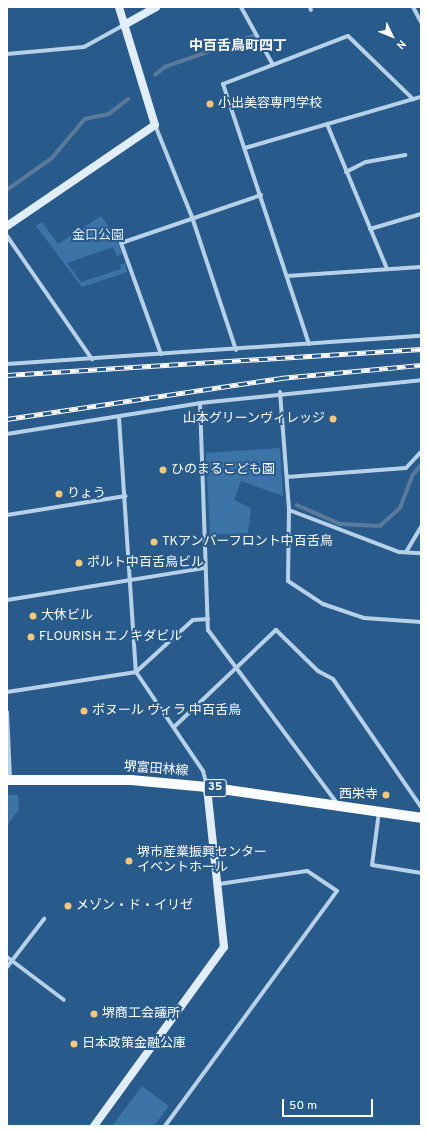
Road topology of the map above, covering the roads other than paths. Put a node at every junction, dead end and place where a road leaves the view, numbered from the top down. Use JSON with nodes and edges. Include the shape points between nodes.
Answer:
{"nodes":[{"id":1,"x":118,"y":7,"type":"edge"},
{"id":2,"x":156,"y":7,"type":"edge"},
{"id":3,"x":241,"y":7,"type":"edge"},
{"id":4,"x":413,"y":7,"type":"edge"},
{"id":5,"x":421,"y":22,"type":"edge"},
{"id":6,"x":124,"y":25,"type":"junction"},
{"id":7,"x":7,"y":54,"type":"edge"},
{"id":8,"x":273,"y":65,"type":"junction"},
{"id":9,"x":421,"y":97,"type":"edge"},
{"id":10,"x":413,"y":99,"type":"junction"},
{"id":11,"x":327,"y":124,"type":"junction"},
{"id":12,"x":155,"y":125,"type":"junction"},
{"id":13,"x":245,"y":148,"type":"junction"},
{"id":14,"x":405,"y":154,"type":"dead end"},
{"id":15,"x":346,"y":172,"type":"junction"},
{"id":16,"x":261,"y":195,"type":"junction"},
{"id":17,"x":421,"y":214,"type":"edge"},
{"id":18,"x":192,"y":217,"type":"junction"},
{"id":19,"x":7,"y":226,"type":"edge"},
{"id":20,"x":370,"y":229,"type":"junction"},
{"id":21,"x":7,"y":236,"type":"edge"},
{"id":22,"x":421,"y":267,"type":"edge"},
{"id":23,"x":387,"y":269,"type":"junction"},
{"id":24,"x":287,"y":276,"type":"junction"},
{"id":25,"x":421,"y":336,"type":"edge"},
{"id":26,"x":309,"y":344,"type":"junction"},
{"id":27,"x":236,"y":350,"type":"junction"},
{"id":28,"x":161,"y":354,"type":"junction"},
{"id":29,"x":92,"y":359,"type":"junction"},
{"id":30,"x":7,"y":364,"type":"edge"},
{"id":31,"x":421,"y":380,"type":"edge"},
{"id":32,"x":280,"y":392,"type":"junction"},
{"id":33,"x":200,"y":403,"type":"junction"},
{"id":34,"x":119,"y":418,"type":"junction"},
{"id":35,"x":7,"y":434,"type":"edge"},
{"id":36,"x":421,"y":452,"type":"edge"},
{"id":37,"x":287,"y":477,"type":"junction"},
{"id":38,"x":124,"y":496,"type":"junction"},
{"id":39,"x":289,"y":510,"type":"junction"},
{"id":40,"x":7,"y":515,"type":"edge"},
{"id":41,"x":421,"y":527,"type":"edge"},
{"id":42,"x":406,"y":552,"type":"junction"},
{"id":43,"x":421,"y":553,"type":"edge"},
{"id":44,"x":206,"y":568,"type":"junction"},
{"id":45,"x":129,"y":580,"type":"junction"},
{"id":46,"x":7,"y":600,"type":"edge"},
{"id":47,"x":208,"y":619,"type":"junction"},
{"id":48,"x":421,"y":622,"type":"edge"},
{"id":49,"x":236,"y":667,"type":"junction"},
{"id":50,"x":136,"y":672,"type":"junction"},
{"id":51,"x":7,"y":692,"type":"edge"},
{"id":52,"x":7,"y":712,"type":"edge"},
{"id":53,"x":174,"y":727,"type":"junction"},
{"id":54,"x":9,"y":780,"type":"edge"},
{"id":55,"x":207,"y":787,"type":"junction"},
{"id":56,"x":420,"y":799,"type":"edge"},
{"id":57,"x":339,"y":806,"type":"junction"},
{"id":58,"x":421,"y":807,"type":"edge"},
{"id":59,"x":379,"y":812,"type":"junction"},
{"id":60,"x":421,"y":818,"type":"edge"},
{"id":61,"x":421,"y":873,"type":"edge"},
{"id":62,"x":219,"y":884,"type":"junction"},
{"id":63,"x":44,"y":919,"type":"dead end"},
{"id":64,"x":7,"y":957,"type":"edge"},
{"id":65,"x":12,"y":961,"type":"junction"},
{"id":66,"x":7,"y":967,"type":"edge"},
{"id":67,"x":64,"y":1000,"type":"dead end"},
{"id":68,"x":94,"y":1126,"type":"edge"},
{"id":69,"x":165,"y":1126,"type":"edge"}],
"edges":[{"from":1,"to":6,"type":"street"},
{"from":2,"to":6,"type":"street"},
{"from":3,"to":8,"type":"street"},
{"from":4,"to":5,"type":"street"},
{"from":6,"to":7,"type":"street","via":[[78,48]]},
{"from":6,"to":12,"type":"street"},
{"from":8,"to":10,"type":"street","via":[[348,36]]},
{"from":8,"to":13,"type":"street","via":[[223,84]]},
{"from":9,"to":10,"type":"street"},
{"from":10,"to":11,"type":"street"},
{"from":11,"to":13,"type":"street"},
{"from":11,"to":15,"type":"street"},
{"from":12,"to":18,"type":"street"},
{"from":12,"to":19,"type":"street"},
{"from":13,"to":16,"type":"street"},
{"from":14,"to":15,"type":"street","via":[[366,162]]},
{"from":15,"to":20,"type":"street"},
{"from":16,"to":18,"type":"street"},
{"from":16,"to":24,"type":"street"},
{"from":17,"to":20,"type":"street"},
{"from":18,"to":27,"type":"street"},
{"from":18,"to":28,"type":"street","via":[[121,243]]},
{"from":20,"to":23,"type":"street"},
{"from":21,"to":29,"type":"street"},
{"from":22,"to":23,"type":"street"},
{"from":23,"to":24,"type":"street"},
{"from":24,"to":26,"type":"street"},
{"from":25,"to":26,"type":"street"},
{"from":26,"to":27,"type":"street"},
{"from":27,"to":28,"type":"street"},
{"from":28,"to":29,"type":"street"},
{"from":29,"to":30,"type":"street"},
{"from":31,"to":32,"type":"street"},
{"from":32,"to":33,"type":"street"},
{"from":32,"to":37,"type":"street"},
{"from":33,"to":34,"type":"street"},
{"from":33,"to":44,"type":"street"},
{"from":34,"to":35,"type":"street"},
{"from":34,"to":38,"type":"street"},
{"from":36,"to":37,"type":"street","via":[[406,468]]},
{"from":37,"to":39,"type":"street"},
{"from":38,"to":40,"type":"street"},
{"from":38,"to":45,"type":"street"},
{"from":39,"to":42,"type":"street"},
{"from":39,"to":48,"type":"street","via":[[288,581],[323,604],[364,618]]},
{"from":41,"to":42,"type":"street"},
{"from":42,"to":43,"type":"street"},
{"from":44,"to":45,"type":"street"},
{"from":44,"to":47,"type":"street"},
{"from":45,"to":46,"type":"street"},
{"from":45,"to":50,"type":"street"},
{"from":47,"to":49,"type":"street","via":[[208,630]]},
{"from":47,"to":50,"type":"street","via":[[193,620]]},
{"from":49,"to":53,"type":"street"},
{"from":49,"to":56,"type":"street","via":[[276,630],[318,671],[333,679]]},
{"from":49,"to":57,"type":"street"},
{"from":50,"to":51,"type":"street"},
{"from":50,"to":53,"type":"street"},
{"from":52,"to":54,"type":"street"},
{"from":53,"to":55,"type":"street","via":[[203,772]]},
{"from":54,"to":55,"type":"main road","name":"堺富田林線","number":"35","via":[[131,780]]},
{"from":55,"to":57,"type":"main road","name":"堺富田林線","number":"35"},
{"from":55,"to":62,"type":"street"},
{"from":56,"to":58,"type":"street"},
{"from":57,"to":59,"type":"main road","name":"堺富田林線","number":"35"},
{"from":59,"to":60,"type":"main road","name":"堺富田林線","number":"35"},
{"from":59,"to":61,"type":"street","via":[[372,865]]},
{"from":62,"to":68,"type":"street","via":[[224,947]]},
{"from":62,"to":69,"type":"street","via":[[307,871],[337,891]]},
{"from":63,"to":65,"type":"street"},
{"from":64,"to":65,"type":"street"},
{"from":65,"to":66,"type":"street"},
{"from":65,"to":67,"type":"street"}]}
